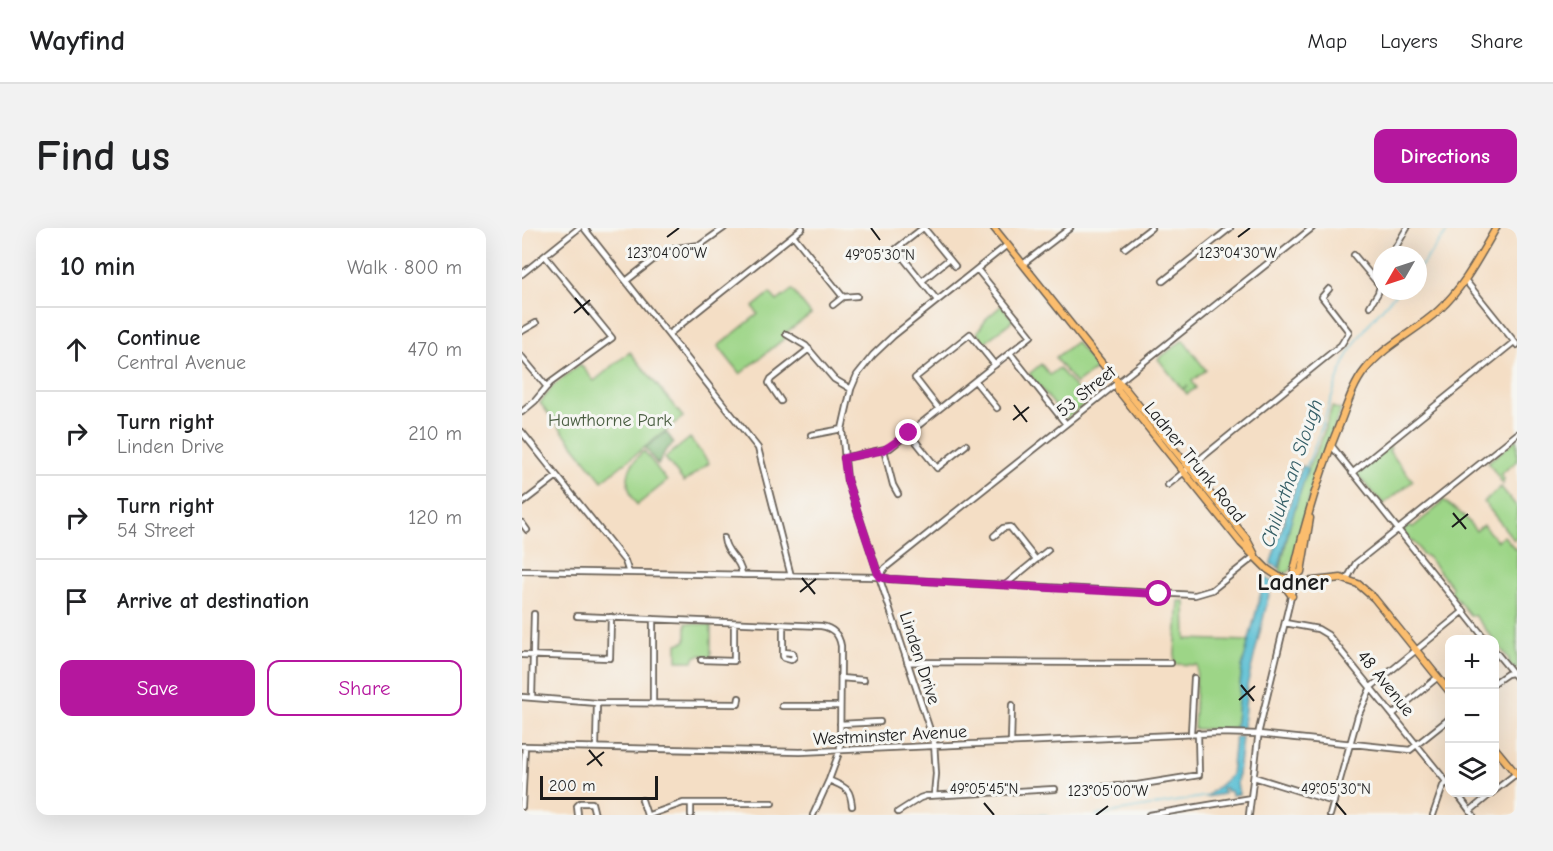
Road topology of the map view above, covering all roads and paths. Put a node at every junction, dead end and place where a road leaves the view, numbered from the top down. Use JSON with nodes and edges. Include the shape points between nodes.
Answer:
{"nodes":[{"id":1,"x":581,"y":228,"type":"edge"},
{"id":2,"x":724,"y":228,"type":"edge"},
{"id":3,"x":802,"y":228,"type":"edge"},
{"id":4,"x":924,"y":228,"type":"edge"},
{"id":5,"x":994,"y":228,"type":"edge"},
{"id":6,"x":1070,"y":228,"type":"edge"},
{"id":7,"x":1151,"y":228,"type":"edge"},
{"id":8,"x":1230,"y":228,"type":"edge"},
{"id":9,"x":1312,"y":228,"type":"edge"},
{"id":10,"x":1407,"y":228,"type":"edge"},
{"id":11,"x":1496,"y":228,"type":"edge"},
{"id":12,"x":793,"y":235,"type":"junction"},
{"id":13,"x":1007,"y":245,"type":"junction"},
{"id":14,"x":1396,"y":246,"type":"edge"},
{"id":15,"x":1125,"y":248,"type":"dead end"},
{"id":16,"x":1354,"y":255,"type":"dead end"},
{"id":17,"x":545,"y":256,"type":"junction"},
{"id":18,"x":949,"y":259,"type":"junction"},
{"id":19,"x":1023,"y":264,"type":"junction"},
{"id":20,"x":955,"y":266,"type":"dead end"},
{"id":21,"x":978,"y":269,"type":"junction"},
{"id":22,"x":522,"y":274,"type":"edge"},
{"id":23,"x":1373,"y":278,"type":"edge"},
{"id":24,"x":1465,"y":280,"type":"junction"},
{"id":25,"x":626,"y":281,"type":"junction"},
{"id":26,"x":922,"y":281,"type":"junction"},
{"id":27,"x":1163,"y":281,"type":"dead end"},
{"id":28,"x":1329,"y":289,"type":"dead end"},
{"id":29,"x":857,"y":296,"type":"dead end"},
{"id":30,"x":843,"y":297,"type":"junction"},
{"id":31,"x":937,"y":300,"type":"junction"},
{"id":32,"x":1373,"y":300,"type":"edge"},
{"id":33,"x":833,"y":305,"type":"dead end"},
{"id":34,"x":1370,"y":306,"type":"dead end"},
{"id":35,"x":536,"y":323,"type":"dead end"},
{"id":36,"x":522,"y":331,"type":"edge"},
{"id":37,"x":669,"y":334,"type":"junction"},
{"id":38,"x":786,"y":334,"type":"dead end"},
{"id":39,"x":1516,"y":343,"type":"edge"},
{"id":40,"x":809,"y":349,"type":"junction"},
{"id":41,"x":1010,"y":353,"type":"junction"},
{"id":42,"x":522,"y":357,"type":"edge"},
{"id":43,"x":995,"y":365,"type":"junction"},
{"id":44,"x":975,"y":381,"type":"junction"},
{"id":45,"x":1117,"y":383,"type":"junction"},
{"id":46,"x":547,"y":387,"type":"junction"},
{"id":47,"x":851,"y":389,"type":"junction"},
{"id":48,"x":781,"y":401,"type":"dead end"},
{"id":49,"x":997,"y":408,"type":"dead end"},
{"id":50,"x":939,"y":409,"type":"junction"},
{"id":51,"x":522,"y":412,"type":"edge"},
{"id":52,"x":1066,"y":424,"type":"junction"},
{"id":53,"x":842,"y":429,"type":"junction"},
{"id":54,"x":522,"y":432,"type":"edge"},
{"id":55,"x":909,"y":433,"type":"junction"},
{"id":56,"x":1517,"y":434,"type":"edge"},
{"id":57,"x":811,"y":435,"type":"dead end"},
{"id":58,"x":966,"y":445,"type":"dead end"},
{"id":59,"x":1331,"y":445,"type":"junction"},
{"id":60,"x":884,"y":450,"type":"junction"},
{"id":61,"x":844,"y":458,"type":"junction"},
{"id":62,"x":1187,"y":470,"type":"junction"},
{"id":63,"x":1352,"y":473,"type":"junction"},
{"id":64,"x":557,"y":476,"type":"junction"},
{"id":65,"x":1168,"y":485,"type":"dead end"},
{"id":66,"x":898,"y":494,"type":"dead end"},
{"id":67,"x":522,"y":503,"type":"edge"},
{"id":68,"x":522,"y":523,"type":"edge"},
{"id":69,"x":527,"y":530,"type":"dead end"},
{"id":70,"x":1398,"y":530,"type":"junction"},
{"id":71,"x":994,"y":536,"type":"dead end"},
{"id":72,"x":724,"y":538,"type":"dead end"},
{"id":73,"x":1048,"y":550,"type":"dead end"},
{"id":74,"x":1256,"y":556,"type":"junction"},
{"id":75,"x":1036,"y":560,"type":"junction"},
{"id":76,"x":522,"y":571,"type":"edge"},
{"id":77,"x":629,"y":573,"type":"junction"},
{"id":78,"x":742,"y":575,"type":"junction"},
{"id":79,"x":791,"y":576,"type":"junction"},
{"id":80,"x":1278,"y":576,"type":"junction"},
{"id":81,"x":879,"y":577,"type":"junction"},
{"id":82,"x":1296,"y":577,"type":"junction"},
{"id":83,"x":1347,"y":579,"type":"junction"},
{"id":84,"x":1005,"y":585,"type":"junction"},
{"id":85,"x":1292,"y":596,"type":"junction"},
{"id":86,"x":1464,"y":611,"type":"junction"},
{"id":87,"x":534,"y":614,"type":"dead end"},
{"id":88,"x":577,"y":616,"type":"dead end"},
{"id":89,"x":611,"y":617,"type":"junction"},
{"id":90,"x":653,"y":619,"type":"junction"},
{"id":91,"x":734,"y":623,"type":"junction"},
{"id":92,"x":1285,"y":623,"type":"junction"},
{"id":93,"x":783,"y":625,"type":"junction"},
{"id":94,"x":1483,"y":635,"type":"edge"},
{"id":95,"x":1416,"y":650,"type":"junction"},
{"id":96,"x":784,"y":652,"type":"dead end"},
{"id":97,"x":522,"y":655,"type":"edge"},
{"id":98,"x":533,"y":655,"type":"junction"},
{"id":99,"x":1499,"y":655,"type":"edge"},
{"id":100,"x":701,"y":660,"type":"dead end"},
{"id":101,"x":907,"y":662,"type":"junction"},
{"id":102,"x":1171,"y":663,"type":"dead end"},
{"id":103,"x":1515,"y":672,"type":"edge"},
{"id":104,"x":1438,"y":677,"type":"junction"},
{"id":105,"x":841,"y":678,"type":"junction"},
{"id":106,"x":1194,"y":678,"type":"dead end"},
{"id":107,"x":1517,"y":678,"type":"edge"},
{"id":108,"x":864,"y":680,"type":"dead end"},
{"id":109,"x":1499,"y":680,"type":"edge"},
{"id":110,"x":1371,"y":687,"type":"junction"},
{"id":111,"x":1447,"y":689,"type":"edge"},
{"id":112,"x":522,"y":697,"type":"edge"},
{"id":113,"x":532,"y":697,"type":"junction"},
{"id":114,"x":739,"y":698,"type":"dead end"},
{"id":115,"x":597,"y":703,"type":"junction"},
{"id":116,"x":653,"y":704,"type":"junction"},
{"id":117,"x":1012,"y":705,"type":"dead end"},
{"id":118,"x":782,"y":706,"type":"dead end"},
{"id":119,"x":840,"y":706,"type":"junction"},
{"id":120,"x":1393,"y":714,"type":"junction"},
{"id":121,"x":880,"y":722,"type":"dead end"},
{"id":122,"x":1445,"y":722,"type":"edge"},
{"id":123,"x":840,"y":724,"type":"junction"},
{"id":124,"x":1191,"y":733,"type":"junction"},
{"id":125,"x":1198,"y":733,"type":"junction"},
{"id":126,"x":1259,"y":734,"type":"junction"},
{"id":127,"x":1011,"y":743,"type":"junction"},
{"id":128,"x":1350,"y":744,"type":"junction"},
{"id":129,"x":1418,"y":745,"type":"junction"},
{"id":130,"x":523,"y":746,"type":"edge"},
{"id":131,"x":596,"y":747,"type":"junction"},
{"id":132,"x":934,"y":747,"type":"junction"},
{"id":133,"x":840,"y":750,"type":"junction"},
{"id":134,"x":1499,"y":753,"type":"edge"},
{"id":135,"x":1517,"y":774,"type":"edge"},
{"id":136,"x":1254,"y":777,"type":"junction"},
{"id":137,"x":1445,"y":779,"type":"edge"},
{"id":138,"x":829,"y":780,"type":"junction"},
{"id":139,"x":1445,"y":785,"type":"edge"},
{"id":140,"x":1082,"y":788,"type":"dead end"},
{"id":141,"x":1499,"y":788,"type":"edge"},
{"id":142,"x":1054,"y":789,"type":"dead end"},
{"id":143,"x":934,"y":795,"type":"junction"},
{"id":144,"x":1460,"y":797,"type":"edge"},
{"id":145,"x":1489,"y":797,"type":"edge"},
{"id":146,"x":1251,"y":798,"type":"junction"},
{"id":147,"x":642,"y":800,"type":"dead end"},
{"id":148,"x":1334,"y":802,"type":"junction"},
{"id":149,"x":772,"y":803,"type":"dead end"},
{"id":150,"x":691,"y":804,"type":"junction"},
{"id":151,"x":852,"y":806,"type":"dead end"},
{"id":152,"x":522,"y":807,"type":"edge"},
{"id":153,"x":898,"y":812,"type":"dead end"},
{"id":154,"x":1472,"y":813,"type":"edge"},
{"id":155,"x":578,"y":815,"type":"edge"},
{"id":156,"x":595,"y":815,"type":"edge"},
{"id":157,"x":648,"y":815,"type":"edge"},
{"id":158,"x":691,"y":815,"type":"edge"},
{"id":159,"x":813,"y":815,"type":"edge"},
{"id":160,"x":1149,"y":815,"type":"edge"},
{"id":161,"x":1249,"y":815,"type":"edge"},
{"id":162,"x":1330,"y":815,"type":"edge"},
{"id":163,"x":1433,"y":815,"type":"edge"}],
"edges":[{"from":1,"to":17,"type":"street"},
{"from":1,"to":25,"type":"street"},
{"from":2,"to":25,"type":"street","via":[[699,245],[663,252]]},
{"from":3,"to":12,"type":"street"},
{"from":4,"to":18,"type":"street"},
{"from":4,"to":26,"type":"street","via":[[896,249]]},
{"from":5,"to":13,"type":"main road","name":"Ladner Trunk Road"},
{"from":6,"to":19,"type":"street"},
{"from":7,"to":15,"type":"street"},
{"from":8,"to":27,"type":"street"},
{"from":9,"to":45,"type":"street","name":"53 Street"},
{"from":10,"to":14,"type":"street"},
{"from":11,"to":24,"type":"main road"},
{"from":12,"to":30,"type":"street"},
{"from":12,"to":37,"type":"street"},
{"from":13,"to":19,"type":"main road","name":"Ladner Trunk Road"},
{"from":13,"to":21,"type":"street","name":"Linden Drive"},
{"from":16,"to":23,"type":"street"},
{"from":17,"to":22,"type":"street"},
{"from":17,"to":46,"type":"street","via":[[612,338]]},
{"from":18,"to":20,"type":"street"},
{"from":18,"to":26,"type":"street"},
{"from":19,"to":45,"type":"main road","name":"Ladner Trunk Road"},
{"from":21,"to":31,"type":"street","name":"Linden Drive"},
{"from":21,"to":41,"type":"street","via":[[1031,336]]},
{"from":24,"to":39,"type":"street"},
{"from":24,"to":59,"type":"main road","via":[[1438,310],[1367,368],[1355,386]]},
{"from":25,"to":37,"type":"street"},
{"from":26,"to":31,"type":"street"},
{"from":28,"to":62,"type":"street","via":[[1322,297],[1348,330],[1341,345]]},
{"from":29,"to":30,"type":"street"},
{"from":30,"to":33,"type":"street"},
{"from":31,"to":47,"type":"street","name":"Linden Drive","via":[[873,355]]},
{"from":32,"to":34,"type":"street"},
{"from":35,"to":36,"type":"street"},
{"from":37,"to":79,"type":"street","via":[[758,448]]},
{"from":38,"to":40,"type":"street"},
{"from":39,"to":63,"type":"street"},
{"from":40,"to":47,"type":"street","via":[[834,379]]},
{"from":40,"to":48,"type":"street","via":[[771,379],[770,387]]},
{"from":41,"to":43,"type":"street"},
{"from":41,"to":52,"type":"street"},
{"from":42,"to":46,"type":"street"},
{"from":43,"to":44,"type":"street"},
{"from":43,"to":50,"type":"street","via":[[970,334],[915,378]]},
{"from":44,"to":49,"type":"street"},
{"from":44,"to":50,"type":"street"},
{"from":45,"to":52,"type":"street","name":"53 Street"},
{"from":45,"to":62,"type":"main road","name":"Ladner Trunk Road"},
{"from":46,"to":51,"type":"street"},
{"from":47,"to":53,"type":"street","name":"Linden Drive"},
{"from":50,"to":55,"type":"street"},
{"from":52,"to":81,"type":"street","name":"53 Street","via":[[885,568]]},
{"from":53,"to":57,"type":"street"},
{"from":53,"to":61,"type":"street","name":"Linden Drive"},
{"from":54,"to":64,"type":"street"},
{"from":55,"to":58,"type":"street","via":[[937,468]]},
{"from":55,"to":60,"type":"street"},
{"from":56,"to":70,"type":"street"},
{"from":59,"to":63,"type":"street"},
{"from":59,"to":82,"type":"main road","via":[[1316,485],[1301,572]]},
{"from":60,"to":61,"type":"street"},
{"from":60,"to":66,"type":"street"},
{"from":61,"to":81,"type":"street","name":"Linden Drive","via":[[847,480]]},
{"from":62,"to":65,"type":"street"},
{"from":62,"to":74,"type":"main road","name":"Ladner Trunk Road","via":[[1246,538]]},
{"from":63,"to":70,"type":"street"},
{"from":64,"to":67,"type":"street"},
{"from":64,"to":77,"type":"street","via":[[625,561]]},
{"from":68,"to":69,"type":"street"},
{"from":70,"to":83,"type":"street","via":[[1356,563]]},
{"from":70,"to":86,"type":"street"},
{"from":71,"to":75,"type":"street","via":[[1010,527]]},
{"from":72,"to":78,"type":"street"},
{"from":73,"to":75,"type":"street"},
{"from":74,"to":80,"type":"main road","name":"Ladner Trunk Road"},
{"from":74,"to":84,"type":"street","via":[[1212,590],[1195,595]]},
{"from":75,"to":84,"type":"street"},
{"from":76,"to":77,"type":"street"},
{"from":77,"to":78,"type":"street"},
{"from":78,"to":79,"type":"street"},
{"from":79,"to":81,"type":"street"},
{"from":80,"to":82,"type":"main road","name":"Ladner Trunk Road"},
{"from":80,"to":85,"type":"main road"},
{"from":81,"to":84,"type":"street"},
{"from":81,"to":101,"type":"street","name":"Linden Drive"},
{"from":82,"to":83,"type":"main road","name":"Ladner Trunk Road","via":[[1306,582]]},
{"from":82,"to":85,"type":"street"},
{"from":83,"to":95,"type":"main road","via":[[1371,594]]},
{"from":85,"to":92,"type":"street"},
{"from":86,"to":94,"type":"street"},
{"from":86,"to":95,"type":"street"},
{"from":87,"to":98,"type":"street"},
{"from":88,"to":89,"type":"street"},
{"from":89,"to":90,"type":"street"},
{"from":89,"to":98,"type":"street","via":[[610,658]]},
{"from":90,"to":91,"type":"street"},
{"from":90,"to":116,"type":"street"},
{"from":91,"to":93,"type":"street"},
{"from":91,"to":100,"type":"street","via":[[734,661]]},
{"from":92,"to":110,"type":"street","name":"48 Avenue","via":[[1328,634]]},
{"from":92,"to":126,"type":"street"},
{"from":93,"to":96,"type":"street"},
{"from":93,"to":105,"type":"street","via":[[821,626],[834,631],[840,639]]},
{"from":95,"to":104,"type":"main road"},
{"from":95,"to":110,"type":"street"},
{"from":97,"to":98,"type":"street"},
{"from":98,"to":113,"type":"street"},
{"from":99,"to":103,"type":"street"},
{"from":101,"to":102,"type":"street"},
{"from":101,"to":132,"type":"street","name":"Linden Drive"},
{"from":103,"to":107,"type":"street"},
{"from":103,"to":109,"type":"street"},
{"from":104,"to":111,"type":"main road"},
{"from":104,"to":120,"type":"street"},
{"from":105,"to":108,"type":"street"},
{"from":105,"to":119,"type":"street"},
{"from":106,"to":124,"type":"street"},
{"from":110,"to":120,"type":"street","name":"48 Avenue"},
{"from":110,"to":128,"type":"street","via":[[1363,700]]},
{"from":112,"to":113,"type":"street"},
{"from":113,"to":115,"type":"street"},
{"from":114,"to":116,"type":"street","via":[[738,704]]},
{"from":115,"to":116,"type":"street"},
{"from":115,"to":131,"type":"street"},
{"from":117,"to":127,"type":"street"},
{"from":118,"to":119,"type":"street"},
{"from":119,"to":123,"type":"street"},
{"from":120,"to":129,"type":"street","name":"48 Avenue"},
{"from":121,"to":123,"type":"street"},
{"from":122,"to":129,"type":"street"},
{"from":123,"to":133,"type":"street"},
{"from":124,"to":125,"type":"street","name":"Westminster Avenue"},
{"from":124,"to":127,"type":"street","name":"Westminster Avenue"},
{"from":125,"to":126,"type":"street","name":"Westminster Avenue"},
{"from":125,"to":140,"type":"street","via":[[1199,775],[1137,785]]},
{"from":126,"to":128,"type":"street","name":"Westminster Avenue"},
{"from":126,"to":136,"type":"street"},
{"from":127,"to":132,"type":"street","name":"Westminster Avenue"},
{"from":128,"to":129,"type":"street","name":"Westminster Avenue","via":[[1410,750]]},
{"from":128,"to":148,"type":"street"},
{"from":129,"to":137,"type":"street","name":"48 Avenue"},
{"from":130,"to":131,"type":"street","name":"Westminster Avenue"},
{"from":130,"to":152,"type":"street"},
{"from":131,"to":133,"type":"street","name":"Westminster Avenue"},
{"from":132,"to":133,"type":"street","name":"Westminster Avenue"},
{"from":132,"to":143,"type":"street","name":"Linden Drive"},
{"from":133,"to":138,"type":"street"},
{"from":134,"to":135,"type":"main road"},
{"from":135,"to":141,"type":"street"},
{"from":136,"to":146,"type":"street"},
{"from":136,"to":148,"type":"street"},
{"from":138,"to":151,"type":"street","via":[[851,792]]},
{"from":138,"to":159,"type":"street"},
{"from":139,"to":163,"type":"street"},
{"from":142,"to":143,"type":"street"},
{"from":143,"to":153,"type":"street","via":[[920,798]]},
{"from":144,"to":154,"type":"street"},
{"from":145,"to":154,"type":"street"},
{"from":146,"to":160,"type":"street"},
{"from":146,"to":161,"type":"street"},
{"from":147,"to":157,"type":"street"},
{"from":148,"to":162,"type":"street"},
{"from":149,"to":150,"type":"street"},
{"from":150,"to":157,"type":"street","via":[[678,804]]},
{"from":150,"to":158,"type":"street"},
{"from":155,"to":156,"type":"street","via":[[580,803],[592,803]]}]}
